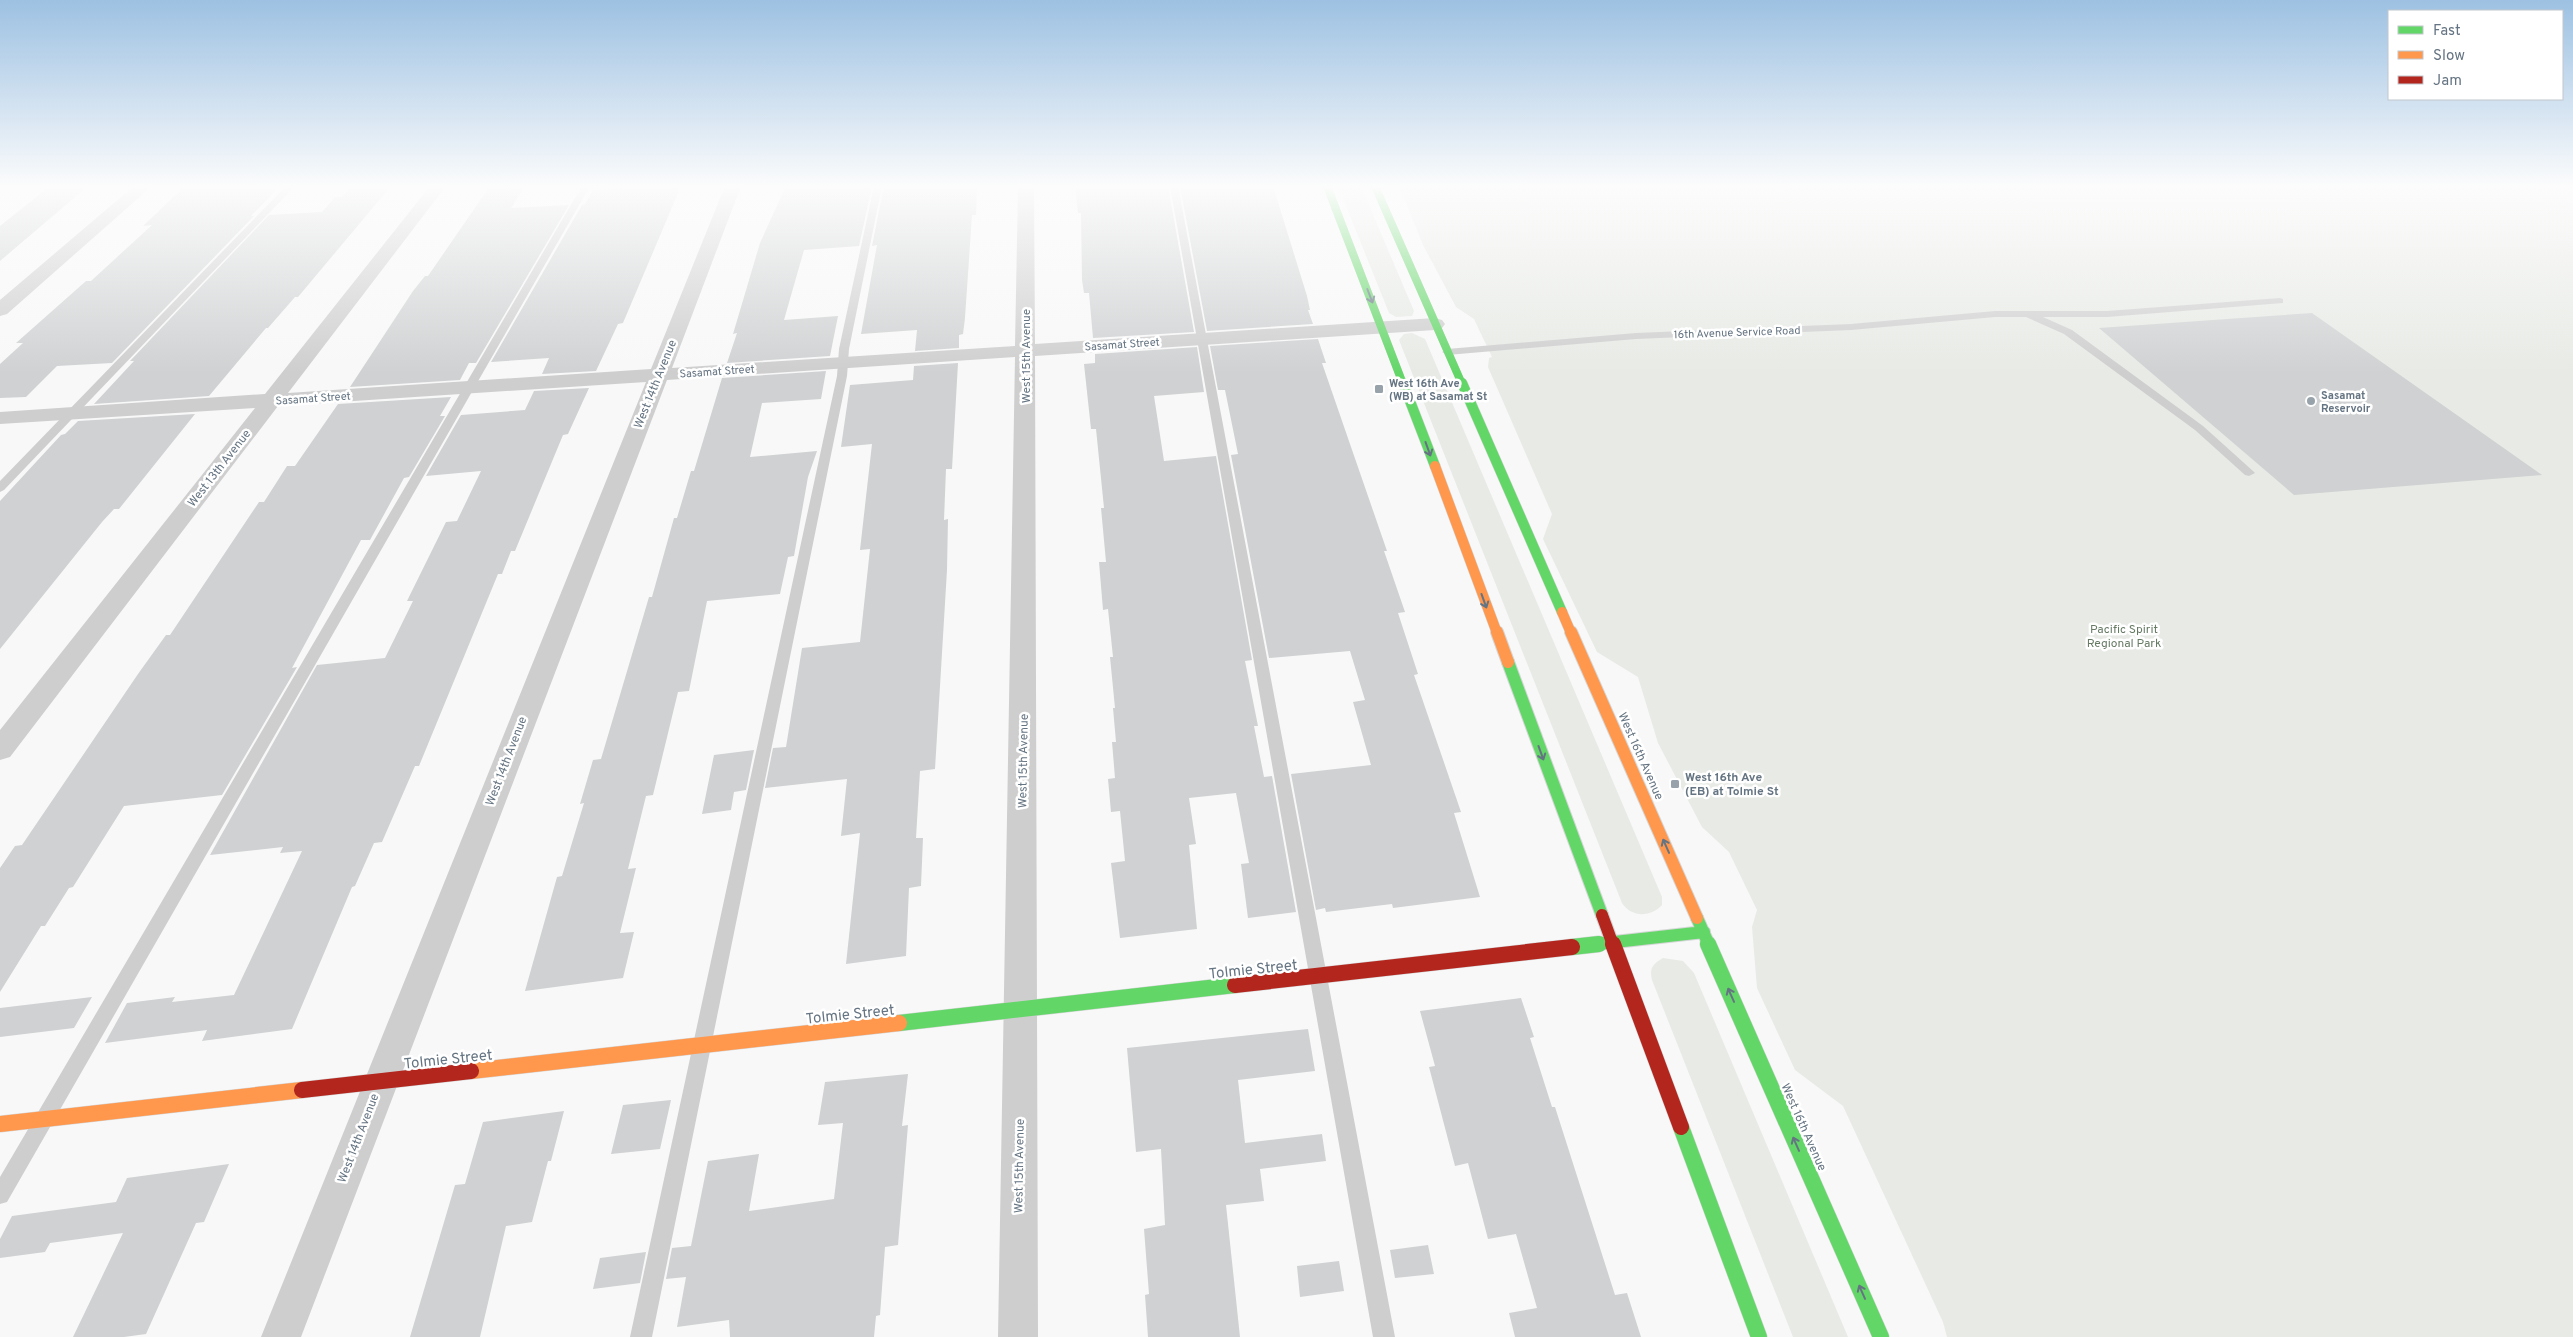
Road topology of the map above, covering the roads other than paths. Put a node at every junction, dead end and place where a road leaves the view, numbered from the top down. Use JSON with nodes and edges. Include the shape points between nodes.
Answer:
{"nodes":[{"id":1,"x":72,"y":248,"type":"edge"},
{"id":2,"x":231,"y":248,"type":"edge"},
{"id":3,"x":390,"y":248,"type":"edge"},
{"id":4,"x":550,"y":248,"type":"edge"},
{"id":5,"x":708,"y":248,"type":"edge"},
{"id":6,"x":866,"y":248,"type":"edge"},
{"id":7,"x":1026,"y":248,"type":"edge"},
{"id":8,"x":1186,"y":248,"type":"edge"},
{"id":9,"x":1352,"y":248,"type":"edge"},
{"id":10,"x":1402,"y":248,"type":"edge"},
{"id":11,"x":2280,"y":301,"type":"dead end"},
{"id":12,"x":0,"y":310,"type":"edge"},
{"id":13,"x":2027,"y":314,"type":"junction"},
{"id":14,"x":1435,"y":324,"type":"junction"},
{"id":15,"x":1383,"y":327,"type":"junction"},
{"id":16,"x":1203,"y":339,"type":"junction"},
{"id":17,"x":1026,"y":350,"type":"junction"},
{"id":18,"x":1447,"y":352,"type":"junction"},
{"id":19,"x":843,"y":362,"type":"junction"},
{"id":20,"x":658,"y":375,"type":"junction"},
{"id":21,"x":469,"y":387,"type":"junction"},
{"id":22,"x":272,"y":400,"type":"junction"},
{"id":23,"x":72,"y":414,"type":"junction"},
{"id":24,"x":0,"y":418,"type":"edge"},
{"id":25,"x":2249,"y":473,"type":"dead end"},
{"id":26,"x":0,"y":488,"type":"edge"},
{"id":27,"x":0,"y":750,"type":"edge"},
{"id":28,"x":1704,"y":932,"type":"junction"},
{"id":29,"x":1612,"y":944,"type":"junction"},
{"id":30,"x":1320,"y":977,"type":"junction"},
{"id":31,"x":1021,"y":1011,"type":"junction"},
{"id":32,"x":702,"y":1046,"type":"junction"},
{"id":33,"x":380,"y":1082,"type":"junction"},
{"id":34,"x":44,"y":1119,"type":"junction"},
{"id":35,"x":0,"y":1124,"type":"edge"},
{"id":36,"x":0,"y":1195,"type":"edge"},
{"id":37,"x":280,"y":1337,"type":"edge"},
{"id":38,"x":641,"y":1337,"type":"edge"},
{"id":39,"x":1018,"y":1337,"type":"edge"},
{"id":40,"x":1384,"y":1337,"type":"edge"},
{"id":41,"x":1760,"y":1337,"type":"edge"},
{"id":42,"x":1881,"y":1337,"type":"edge"}],
"edges":[{"from":1,"to":12,"type":"street"},
{"from":2,"to":23,"type":"lane"},
{"from":3,"to":22,"type":"street","name":"West 13th Avenue"},
{"from":4,"to":21,"type":"lane"},
{"from":5,"to":20,"type":"street","name":"West 14th Avenue"},
{"from":6,"to":19,"type":"lane"},
{"from":7,"to":17,"type":"street","name":"West 15th Avenue"},
{"from":8,"to":16,"type":"lane"},
{"from":9,"to":15,"type":"main road","one_way":true},
{"from":10,"to":14,"type":"main road","name":"West 16th Avenue"},
{"from":11,"to":13,"type":"lane","name":"16th Avenue Service Road","via":[[2107,314]]},
{"from":13,"to":18,"type":"lane","name":"16th Avenue Service Road","via":[[1850,327],[1636,336]]},
{"from":13,"to":25,"type":"lane","via":[[2068,332],[2198,428]]},
{"from":14,"to":15,"type":"street","name":"Sasamat Street"},
{"from":14,"to":18,"type":"main road","name":"West 16th Avenue"},
{"from":15,"to":16,"type":"street","name":"Sasamat Street"},
{"from":15,"to":29,"type":"main road","one_way":true},
{"from":16,"to":17,"type":"street","name":"Sasamat Street"},
{"from":16,"to":30,"type":"lane"},
{"from":17,"to":19,"type":"street","name":"Sasamat Street"},
{"from":17,"to":31,"type":"street","name":"West 15th Avenue"},
{"from":28,"to":18,"type":"main road","name":"West 16th Avenue","one_way":true},
{"from":19,"to":20,"type":"street","name":"Sasamat Street"},
{"from":19,"to":32,"type":"lane"},
{"from":20,"to":21,"type":"street","name":"Sasamat Street"},
{"from":20,"to":33,"type":"street","name":"West 14th Avenue"},
{"from":21,"to":22,"type":"street","name":"Sasamat Street"},
{"from":21,"to":34,"type":"lane"},
{"from":22,"to":23,"type":"street","name":"Sasamat Street"},
{"from":22,"to":27,"type":"street","name":"West 13th Avenue"},
{"from":23,"to":24,"type":"street","name":"Sasamat Street"},
{"from":23,"to":26,"type":"lane"},
{"from":28,"to":29,"type":"main road","name":"Tolmie Street"},
{"from":42,"to":28,"type":"main road","name":"West 16th Avenue","one_way":true},
{"from":29,"to":30,"type":"main road","name":"Tolmie Street"},
{"from":29,"to":41,"type":"main road"},
{"from":30,"to":31,"type":"main road","name":"Tolmie Street"},
{"from":30,"to":40,"type":"lane"},
{"from":31,"to":32,"type":"main road","name":"Tolmie Street"},
{"from":31,"to":39,"type":"street","name":"West 15th Avenue"},
{"from":32,"to":33,"type":"main road","name":"Tolmie Street"},
{"from":32,"to":38,"type":"lane"},
{"from":33,"to":34,"type":"main road","name":"Tolmie Street"},
{"from":33,"to":37,"type":"street","name":"West 14th Avenue"},
{"from":34,"to":35,"type":"main road","name":"Tolmie Street"},
{"from":34,"to":36,"type":"lane"}]}
